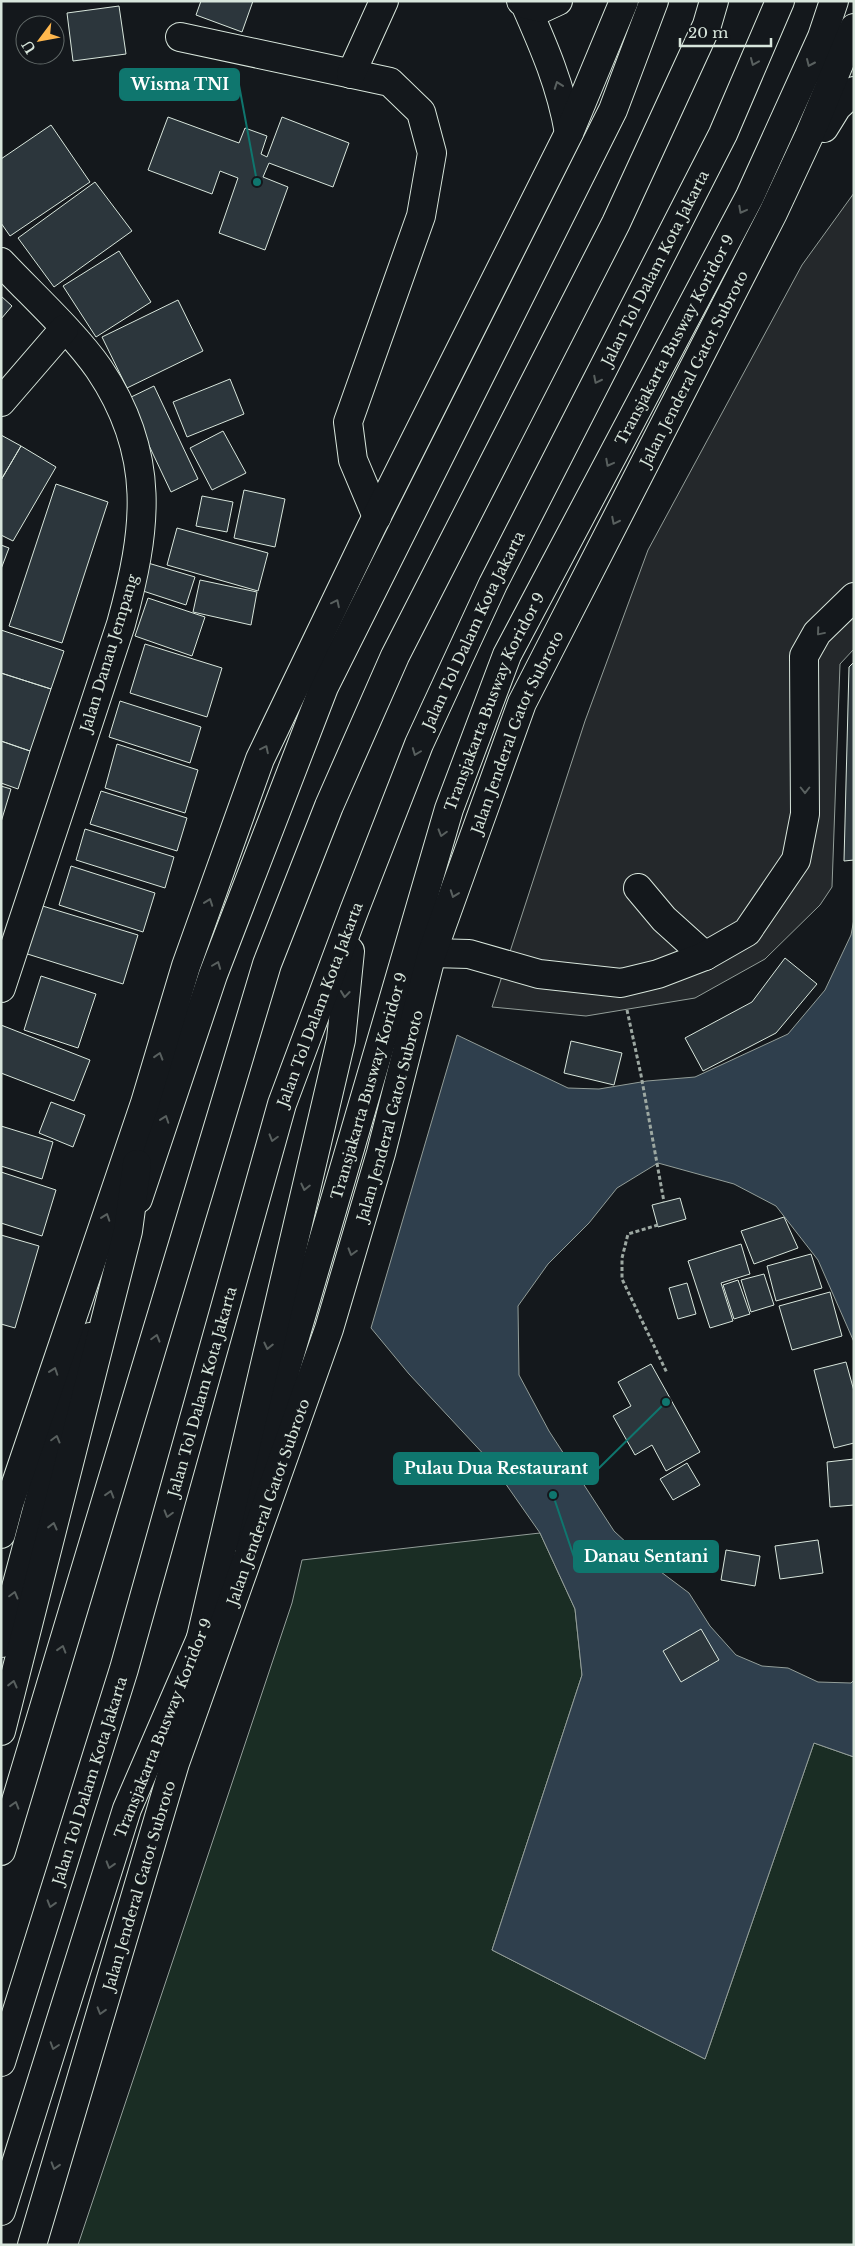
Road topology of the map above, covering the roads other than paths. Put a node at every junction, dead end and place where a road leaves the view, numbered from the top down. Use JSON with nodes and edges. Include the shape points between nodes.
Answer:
{"nodes":[{"id":1,"x":384,"y":1,"type":"edge"},
{"id":2,"x":558,"y":1,"type":"edge"},
{"id":3,"x":624,"y":1,"type":"edge"},
{"id":4,"x":654,"y":1,"type":"edge"},
{"id":5,"x":714,"y":1,"type":"edge"},
{"id":6,"x":780,"y":1,"type":"edge"},
{"id":7,"x":834,"y":1,"type":"edge"},
{"id":8,"x":523,"y":3,"type":"edge"},
{"id":9,"x":854,"y":28,"type":"edge"},
{"id":10,"x":180,"y":37,"type":"dead end"},
{"id":11,"x":351,"y":74,"type":"junction"},
{"id":12,"x":854,"y":91,"type":"edge"},
{"id":13,"x":569,"y":132,"type":"junction"},
{"id":14,"x":773,"y":213,"type":"junction"},
{"id":15,"x":1,"y":262,"type":"edge"},
{"id":16,"x":64,"y":329,"type":"junction"},
{"id":17,"x":1,"y":402,"type":"edge"},
{"id":18,"x":377,"y":517,"type":"junction"},
{"id":19,"x":854,"y":597,"type":"edge"},
{"id":20,"x":638,"y":888,"type":"dead end"},
{"id":21,"x":354,"y":911,"type":"junction"},
{"id":22,"x":432,"y":953,"type":"junction"},
{"id":23,"x":705,"y":956,"type":"junction"},
{"id":24,"x":1,"y":988,"type":"edge"},
{"id":25,"x":145,"y":1103,"type":"junction"},
{"id":26,"x":128,"y":1231,"type":"junction"},
{"id":27,"x":1,"y":1534,"type":"edge"},
{"id":28,"x":200,"y":1641,"type":"junction"},
{"id":29,"x":1,"y":1642,"type":"edge"},
{"id":30,"x":1,"y":1731,"type":"edge"},
{"id":31,"x":175,"y":1763,"type":"junction"},
{"id":32,"x":1,"y":1851,"type":"edge"},
{"id":33,"x":1,"y":2062,"type":"edge"},
{"id":34,"x":1,"y":2211,"type":"edge"},
{"id":35,"x":32,"y":2245,"type":"edge"}],
"edges":[{"from":1,"to":11,"type":"main road"},
{"from":2,"to":8,"type":"main road","via":[[543,8]]},
{"from":3,"to":13,"type":"main road"},
{"from":26,"to":4,"type":"main road","one_way":true,"via":[[214,975],[324,688],[614,110]]},
{"from":32,"to":5,"type":"main road","one_way":true,"via":[[267,964],[395,656],[616,223],[707,25]]},
{"from":6,"to":21,"type":"main road","name":"Jalan Tol Dalam Kota Jakarta","one_way":true,"via":[[723,134],[493,584],[419,744]]},
{"from":7,"to":28,"type":"main road","name":"Transjakarta Busway Koridor 9","one_way":true,"via":[[822,37],[750,196],[504,664],[449,809],[228,1566]]},
{"from":13,"to":8,"type":"main road","one_way":true,"via":[[562,97]]},
{"from":9,"to":14,"type":"main road","name":"Jalan Jenderal Gatot Subroto"},
{"from":10,"to":11,"type":"main road"},
{"from":11,"to":18,"type":"main road","via":[[390,82],[409,100],[421,112],[432,153],[421,216],[348,422],[352,460]]},
{"from":12,"to":14,"type":"main road","via":[[837,107]]},
{"from":13,"to":18,"type":"main road"},
{"from":14,"to":22,"type":"main road","name":"Jalan Jenderal Gatot Subroto","one_way":true,"via":[[522,703]]},
{"from":15,"to":16,"type":"main road","name":"Jalan Danau Jempang"},
{"from":16,"to":17,"type":"main road"},
{"from":16,"to":24,"type":"main road","name":"Jalan Danau Jempang","via":[[98,369],[129,424],[141,478],[142,524],[134,576],[121,624]]},
{"from":25,"to":18,"type":"main road","one_way":true,"via":[[186,966],[260,760]]},
{"from":19,"to":23,"type":"main road","one_way":true,"via":[[817,633],[804,656],[805,814],[796,860],[747,932]]},
{"from":20,"to":23,"type":"main road","via":[[664,919]]},
{"from":21,"to":28,"type":"main road","one_way":true,"via":[[340,1040]]},
{"from":21,"to":33,"type":"main road","name":"Jalan Tol Dalam Kota Jakarta","one_way":true,"via":[[282,1104],[124,1669]]},
{"from":22,"to":23,"type":"main road","via":[[470,954],[539,974],[621,983],[658,974]]},
{"from":22,"to":31,"type":"main road","name":"Jalan Jenderal Gatot Subroto","one_way":true,"via":[[381,1153],[329,1329]]},
{"from":25,"to":26,"type":"main road"},
{"from":27,"to":25,"type":"main road","one_way":true},
{"from":29,"to":26,"type":"main road","one_way":true,"via":[[62,1417]]},
{"from":30,"to":26,"type":"main road","one_way":true},
{"from":28,"to":31,"type":"main road"},
{"from":28,"to":34,"type":"main road","name":"Transjakarta Busway Koridor 9","one_way":true,"via":[[127,1810]]},
{"from":31,"to":35,"type":"main road","name":"Jalan Jenderal Gatot Subroto","one_way":true}]}
